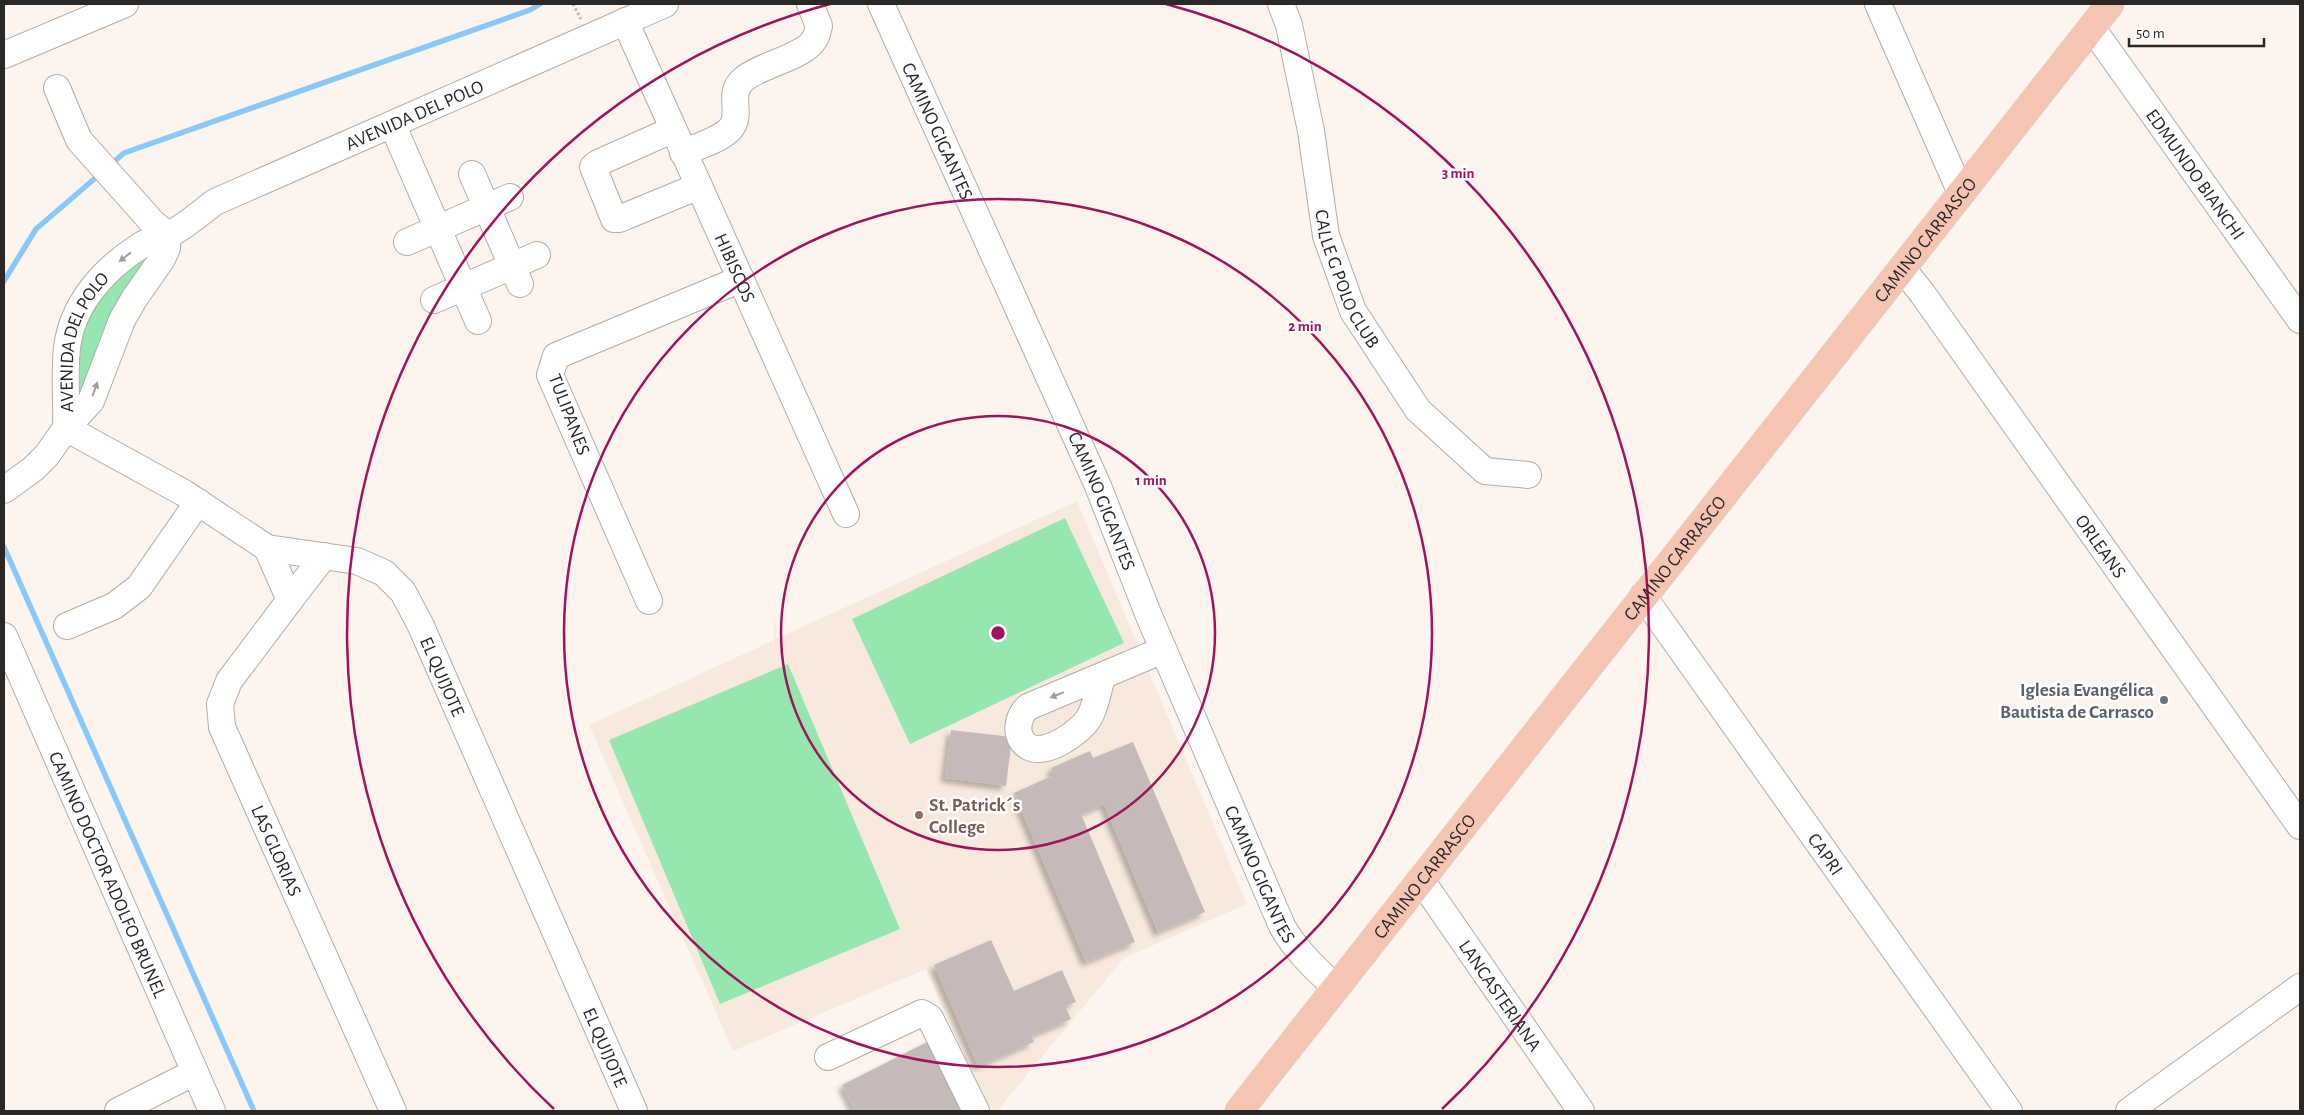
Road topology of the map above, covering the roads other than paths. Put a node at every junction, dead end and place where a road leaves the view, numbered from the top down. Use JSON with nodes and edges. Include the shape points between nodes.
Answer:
{"nodes":[{"id":1,"x":125,"y":4,"type":"edge"},
{"id":2,"x":665,"y":4,"type":"edge"},
{"id":3,"x":810,"y":4,"type":"edge"},
{"id":4,"x":881,"y":4,"type":"edge"},
{"id":5,"x":1281,"y":4,"type":"edge"},
{"id":6,"x":1878,"y":4,"type":"edge"},
{"id":7,"x":2110,"y":4,"type":"edge"},
{"id":8,"x":625,"y":21,"type":"junction"},
{"id":9,"x":2092,"y":28,"type":"junction"},
{"id":10,"x":4,"y":55,"type":"edge"},
{"id":11,"x":57,"y":88,"type":"dead end"},
{"id":12,"x":393,"y":126,"type":"junction"},
{"id":13,"x":678,"y":141,"type":"junction"},
{"id":14,"x":472,"y":174,"type":"dead end"},
{"id":15,"x":699,"y":186,"type":"junction"},
{"id":16,"x":1961,"y":193,"type":"junction"},
{"id":17,"x":498,"y":202,"type":"junction"},
{"id":18,"x":438,"y":229,"type":"junction"},
{"id":19,"x":168,"y":235,"type":"junction"},
{"id":20,"x":407,"y":242,"type":"dead end"},
{"id":21,"x":537,"y":255,"type":"dead end"},
{"id":22,"x":1902,"y":268,"type":"junction"},
{"id":23,"x":516,"y":275,"type":"junction"},
{"id":24,"x":741,"y":279,"type":"junction"},
{"id":25,"x":463,"y":288,"type":"junction"},
{"id":26,"x":434,"y":300,"type":"dead end"},
{"id":27,"x":2300,"y":320,"type":"edge"},
{"id":28,"x":478,"y":321,"type":"dead end"},
{"id":29,"x":66,"y":428,"type":"junction"},
{"id":30,"x":1528,"y":475,"type":"dead end"},
{"id":31,"x":4,"y":490,"type":"edge"},
{"id":32,"x":198,"y":502,"type":"junction"},
{"id":33,"x":846,"y":514,"type":"dead end"},
{"id":34,"x":267,"y":548,"type":"junction"},
{"id":35,"x":324,"y":556,"type":"junction"},
{"id":36,"x":1643,"y":596,"type":"junction"},
{"id":37,"x":290,"y":600,"type":"junction"},
{"id":38,"x":649,"y":601,"type":"dead end"},
{"id":39,"x":67,"y":626,"type":"dead end"},
{"id":40,"x":4,"y":636,"type":"edge"},
{"id":41,"x":1163,"y":650,"type":"junction"},
{"id":42,"x":1102,"y":677,"type":"dead end"},
{"id":43,"x":2300,"y":826,"type":"edge"},
{"id":44,"x":1421,"y":880,"type":"junction"},
{"id":45,"x":1335,"y":987,"type":"junction"},
{"id":46,"x":2300,"y":987,"type":"edge"},
{"id":47,"x":828,"y":1057,"type":"dead end"},
{"id":48,"x":195,"y":1072,"type":"junction"},
{"id":49,"x":118,"y":1111,"type":"edge"},
{"id":50,"x":212,"y":1111,"type":"edge"},
{"id":51,"x":393,"y":1111,"type":"edge"},
{"id":52,"x":634,"y":1111,"type":"edge"},
{"id":53,"x":976,"y":1111,"type":"edge"},
{"id":54,"x":1239,"y":1111,"type":"edge"},
{"id":55,"x":1581,"y":1111,"type":"edge"},
{"id":56,"x":2009,"y":1111,"type":"edge"},
{"id":57,"x":2129,"y":1111,"type":"edge"}],
"edges":[{"from":1,"to":10,"type":"street"},
{"from":2,"to":8,"type":"street","name":"AVENIDA DEL POLO"},
{"from":3,"to":13,"type":"street","via":[[819,26],[814,41],[799,52],[744,78],[735,90],[736,118],[731,128],[724,134]]},
{"from":4,"to":41,"type":"street","name":"CAMINO GIGANTES","via":[[1098,486]]},
{"from":5,"to":30,"type":"street","name":"CALLE G POLO CLUB","via":[[1289,25],[1311,131],[1326,236],[1353,311],[1418,410],[1485,471]]},
{"from":6,"to":16,"type":"street"},
{"from":7,"to":9,"type":"main road","name":"CAMINO CARRASCO"},
{"from":8,"to":12,"type":"street","name":"AVENIDA DEL POLO"},
{"from":8,"to":13,"type":"street","name":"HIBISCOS"},
{"from":9,"to":16,"type":"main road","name":"CAMINO CARRASCO"},
{"from":9,"to":27,"type":"street","name":"EDMUNDO BIANCHI"},
{"from":11,"to":19,"type":"street","via":[[79,140],[153,223]]},
{"from":12,"to":18,"type":"street"},
{"from":12,"to":19,"type":"street","name":"AVENIDA DEL POLO","via":[[215,202]]},
{"from":13,"to":15,"type":"street","name":"HIBISCOS"},
{"from":13,"to":15,"type":"street","via":[[598,163],[593,168],[614,219],[619,220]]},
{"from":14,"to":17,"type":"street"},
{"from":15,"to":24,"type":"street","name":"HIBISCOS"},
{"from":16,"to":22,"type":"main road","name":"CAMINO CARRASCO"},
{"from":17,"to":18,"type":"street"},
{"from":17,"to":23,"type":"street"},
{"from":18,"to":20,"type":"street"},
{"from":18,"to":25,"type":"street"},
{"from":29,"to":19,"type":"street","name":"AVENIDA DEL POLO","one_way":true,"via":[[91,401],[118,328],[162,259]]},
{"from":19,"to":29,"type":"street","name":"AVENIDA DEL POLO","one_way":true,"via":[[142,244],[123,258],[91,289],[81,305],[67,348]]},
{"from":21,"to":23,"type":"street"},
{"from":22,"to":36,"type":"main road","name":"CAMINO CARRASCO"},
{"from":22,"to":43,"type":"street","name":"ORLEANS"},
{"from":23,"to":25,"type":"street"},
{"from":24,"to":33,"type":"street","name":"HIBISCOS"},
{"from":24,"to":38,"type":"street","name":"TULIPANES","via":[[556,356],[551,364],[550,375]]},
{"from":25,"to":26,"type":"street"},
{"from":25,"to":28,"type":"street"},
{"from":29,"to":31,"type":"street","name":"AVENIDA DEL POLO","via":[[40,462]]},
{"from":29,"to":32,"type":"street","name":"EL QUIJOTE"},
{"from":32,"to":34,"type":"street","name":"EL QUIJOTE"},
{"from":32,"to":39,"type":"street","via":[[139,587],[114,606]]},
{"from":34,"to":35,"type":"street","name":"EL QUIJOTE"},
{"from":34,"to":37,"type":"street"},
{"from":35,"to":37,"type":"street","name":"LAS GLORIAS"},
{"from":35,"to":52,"type":"street","name":"EL QUIJOTE","via":[[370,565],[384,573],[403,592],[420,624]]},
{"from":36,"to":44,"type":"main road","name":"CAMINO CARRASCO"},
{"from":36,"to":56,"type":"street","name":"CAPRI"},
{"from":37,"to":51,"type":"street","name":"LAS GLORIAS","via":[[229,681],[220,704],[222,727]]},
{"from":40,"to":48,"type":"street","name":"CAMINO DOCTOR ADOLFO BRUNEL"},
{"from":41,"to":42,"type":"street"},
{"from":41,"to":45,"type":"street","name":"CAMINO GIGANTES","via":[[1282,926],[1307,961]]},
{"from":44,"to":45,"type":"main road","name":"CAMINO CARRASCO"},
{"from":44,"to":55,"type":"street","name":"LANCASTERIANA"},
{"from":45,"to":54,"type":"main road","name":"CAMINO CARRASCO"},
{"from":46,"to":57,"type":"street"},
{"from":47,"to":53,"type":"street","via":[[922,1013],[930,1018]]},
{"from":48,"to":49,"type":"street"},
{"from":48,"to":50,"type":"street","name":"CAMINO DOCTOR ADOLFO BRUNEL"}]}
